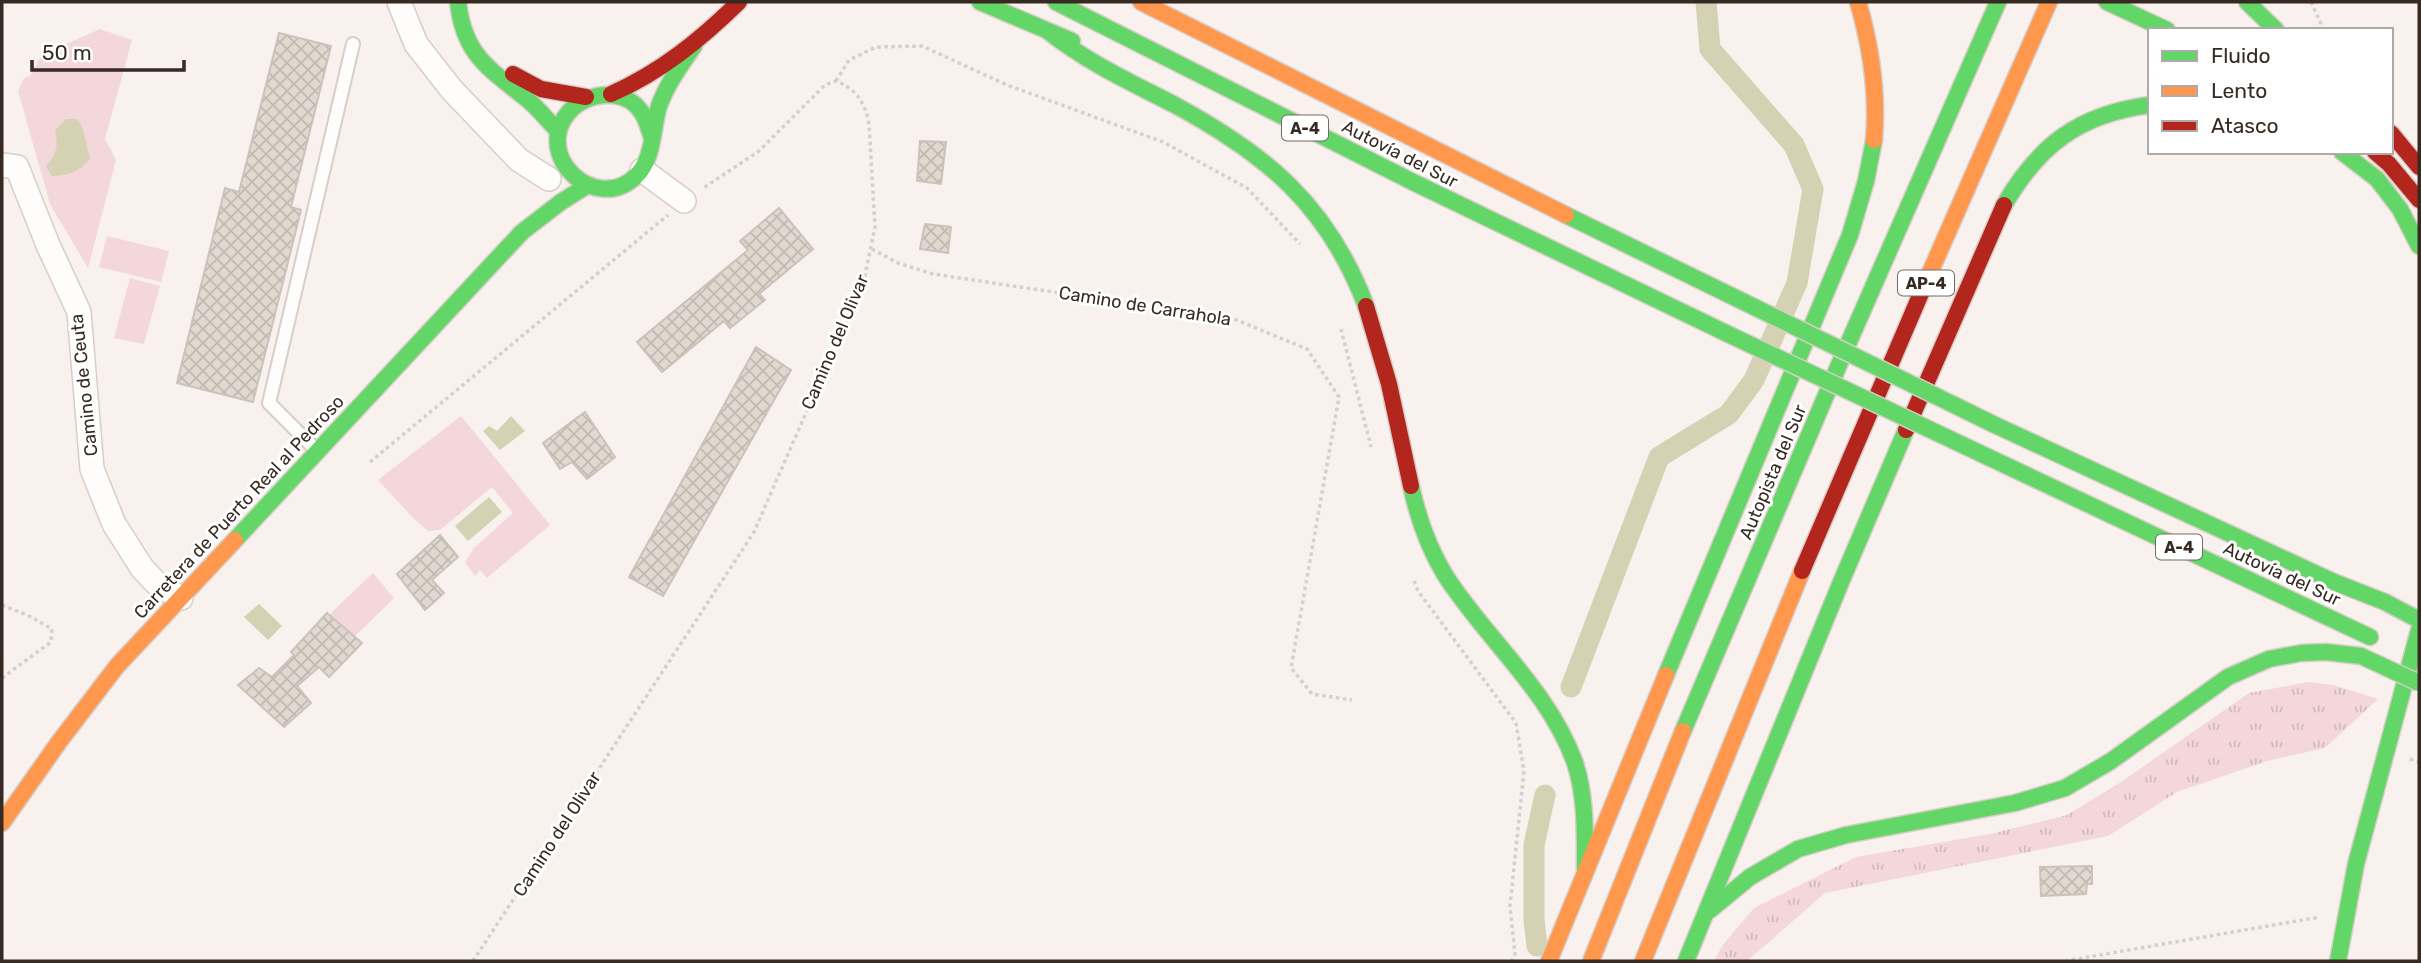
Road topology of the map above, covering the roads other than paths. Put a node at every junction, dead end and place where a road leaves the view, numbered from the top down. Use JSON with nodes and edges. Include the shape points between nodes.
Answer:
{"nodes":[{"id":1,"x":399,"y":2,"type":"edge"},
{"id":2,"x":458,"y":2,"type":"edge"},
{"id":3,"x":468,"y":2,"type":"edge"},
{"id":4,"x":739,"y":2,"type":"edge"},
{"id":5,"x":981,"y":2,"type":"edge"},
{"id":6,"x":1056,"y":2,"type":"edge"},
{"id":7,"x":1141,"y":2,"type":"edge"},
{"id":8,"x":1858,"y":2,"type":"edge"},
{"id":9,"x":1998,"y":2,"type":"edge"},
{"id":10,"x":2049,"y":2,"type":"edge"},
{"id":11,"x":2107,"y":2,"type":"edge"},
{"id":12,"x":2247,"y":2,"type":"edge"},
{"id":13,"x":2163,"y":28,"type":"edge"},
{"id":14,"x":2274,"y":28,"type":"edge"},
{"id":15,"x":1049,"y":32,"type":"junction"},
{"id":16,"x":353,"y":44,"type":"dead end"},
{"id":17,"x":694,"y":46,"type":"junction"},
{"id":18,"x":1121,"y":59,"type":"dead end"},
{"id":19,"x":611,"y":94,"type":"junction"},
{"id":20,"x":586,"y":97,"type":"junction"},
{"id":21,"x":2148,"y":105,"type":"edge"},
{"id":22,"x":558,"y":131,"type":"junction"},
{"id":23,"x":2393,"y":135,"type":"edge"},
{"id":24,"x":652,"y":138,"type":"junction"},
{"id":25,"x":1293,"y":139,"type":"dead end"},
{"id":26,"x":558,"y":148,"type":"junction"},
{"id":27,"x":2346,"y":154,"type":"edge"},
{"id":28,"x":2369,"y":154,"type":"edge"},
{"id":29,"x":2377,"y":154,"type":"edge"},
{"id":30,"x":2,"y":164,"type":"edge"},
{"id":31,"x":2419,"y":167,"type":"edge"},
{"id":32,"x":642,"y":170,"type":"junction"},
{"id":33,"x":549,"y":179,"type":"junction"},
{"id":34,"x":1415,"y":183,"type":"junction"},
{"id":35,"x":588,"y":185,"type":"junction"},
{"id":36,"x":2419,"y":200,"type":"edge"},
{"id":37,"x":684,"y":201,"type":"road end"},
{"id":38,"x":522,"y":232,"type":"junction"},
{"id":39,"x":2419,"y":232,"type":"edge"},
{"id":40,"x":2419,"y":247,"type":"edge"},
{"id":41,"x":318,"y":451,"type":"junction"},
{"id":42,"x":181,"y":598,"type":"junction"},
{"id":43,"x":2419,"y":620,"type":"edge"},
{"id":44,"x":2419,"y":630,"type":"edge"},
{"id":45,"x":2419,"y":662,"type":"edge"},
{"id":46,"x":2419,"y":684,"type":"edge"},
{"id":47,"x":2,"y":823,"type":"edge"},
{"id":48,"x":1584,"y":869,"type":"junction"},
{"id":49,"x":1705,"y":913,"type":"junction"},
{"id":50,"x":1549,"y":961,"type":"edge"},
{"id":51,"x":1591,"y":961,"type":"edge"},
{"id":52,"x":1643,"y":961,"type":"edge"},
{"id":53,"x":1686,"y":961,"type":"edge"},
{"id":54,"x":2338,"y":961,"type":"edge"}],
"edges":[{"from":1,"to":33,"type":"street","via":[[416,44],[452,90],[519,160]]},
{"from":2,"to":22,"type":"main road","via":[[465,37],[477,56]]},
{"from":3,"to":20,"type":"main road","via":[[473,31],[499,65],[541,89]]},
{"from":4,"to":17,"type":"main road"},
{"from":5,"to":15,"type":"main road"},
{"from":6,"to":34,"type":"main road","name":"Autovía del Sur","number":"A-4"},
{"from":7,"to":43,"type":"main road","name":"Autovía del Sur","number":"A-4","bridge":true,"via":[[1995,425],[2334,582],[2388,595]]},
{"from":8,"to":48,"type":"main road","via":[[1872,76],[1875,125],[1850,235]]},
{"from":9,"to":51,"type":"main road","name":"Autopista del Sur","number":"AP-4","via":[[1763,543]]},
{"from":10,"to":52,"type":"main road","number":"AP-4","via":[[1805,565]]},
{"from":11,"to":13,"type":"main road"},
{"from":12,"to":14,"type":"main road"},
{"from":15,"to":18,"type":"main road"},
{"from":15,"to":48,"type":"main road","via":[[1086,59],[1215,128],[1263,161],[1304,197],[1335,238],[1359,283],[1378,337],[1427,542],[1447,580],[1562,732],[1575,766],[1583,810]]},
{"from":16,"to":41,"type":"lane","via":[[269,402]]},
{"from":17,"to":19,"type":"main road","via":[[636,85]]},
{"from":17,"to":24,"type":"main road","via":[[671,78]]},
{"from":19,"to":20,"type":"main road"},
{"from":19,"to":24,"type":"main road","via":[[624,97],[642,112]]},
{"from":20,"to":22,"type":"main road","via":[[564,117]]},
{"from":21,"to":49,"type":"main road","via":[[2088,122],[2054,142],[2023,174],[2000,212],[1840,582]]},
{"from":22,"to":26,"type":"main road"},
{"from":23,"to":31,"type":"main road"},
{"from":24,"to":32,"type":"main road"},
{"from":25,"to":34,"type":"main road"},
{"from":26,"to":33,"type":"main road"},
{"from":26,"to":35,"type":"main road","via":[[568,171]]},
{"from":27,"to":40,"type":"main road","via":[[2377,179],[2400,209]]},
{"from":28,"to":39,"type":"main road","via":[[2409,206]]},
{"from":29,"to":36,"type":"main road"},
{"from":30,"to":42,"type":"street","name":"Camino de Ceuta","via":[[17,167],[79,312],[92,469],[114,524],[142,568],[158,585]]},
{"from":32,"to":35,"type":"main road","via":[[617,187]]},
{"from":32,"to":37,"type":"street"},
{"from":33,"to":38,"type":"main road"},
{"from":34,"to":45,"type":"main road","name":"Autovía del Sur","number":"A-4","bridge":true},
{"from":35,"to":38,"type":"main road"},
{"from":38,"to":41,"type":"main road","name":"Carretera de Puerto Real al Pedroso"},
{"from":41,"to":42,"type":"main road","name":"Carretera de Puerto Real al Pedroso"},
{"from":42,"to":47,"type":"main road","name":"Carretera de Puerto Real al Pedroso","via":[[117,666]]},
{"from":44,"to":54,"type":"main road","via":[[2359,851]]},
{"from":46,"to":49,"type":"main road","bridge":true,"via":[[2361,656],[2326,652],[2269,659],[2228,677],[2111,761],[2065,788],[1798,849],[1750,877]]},
{"from":48,"to":50,"type":"main road"},
{"from":49,"to":53,"type":"main road"}]}
